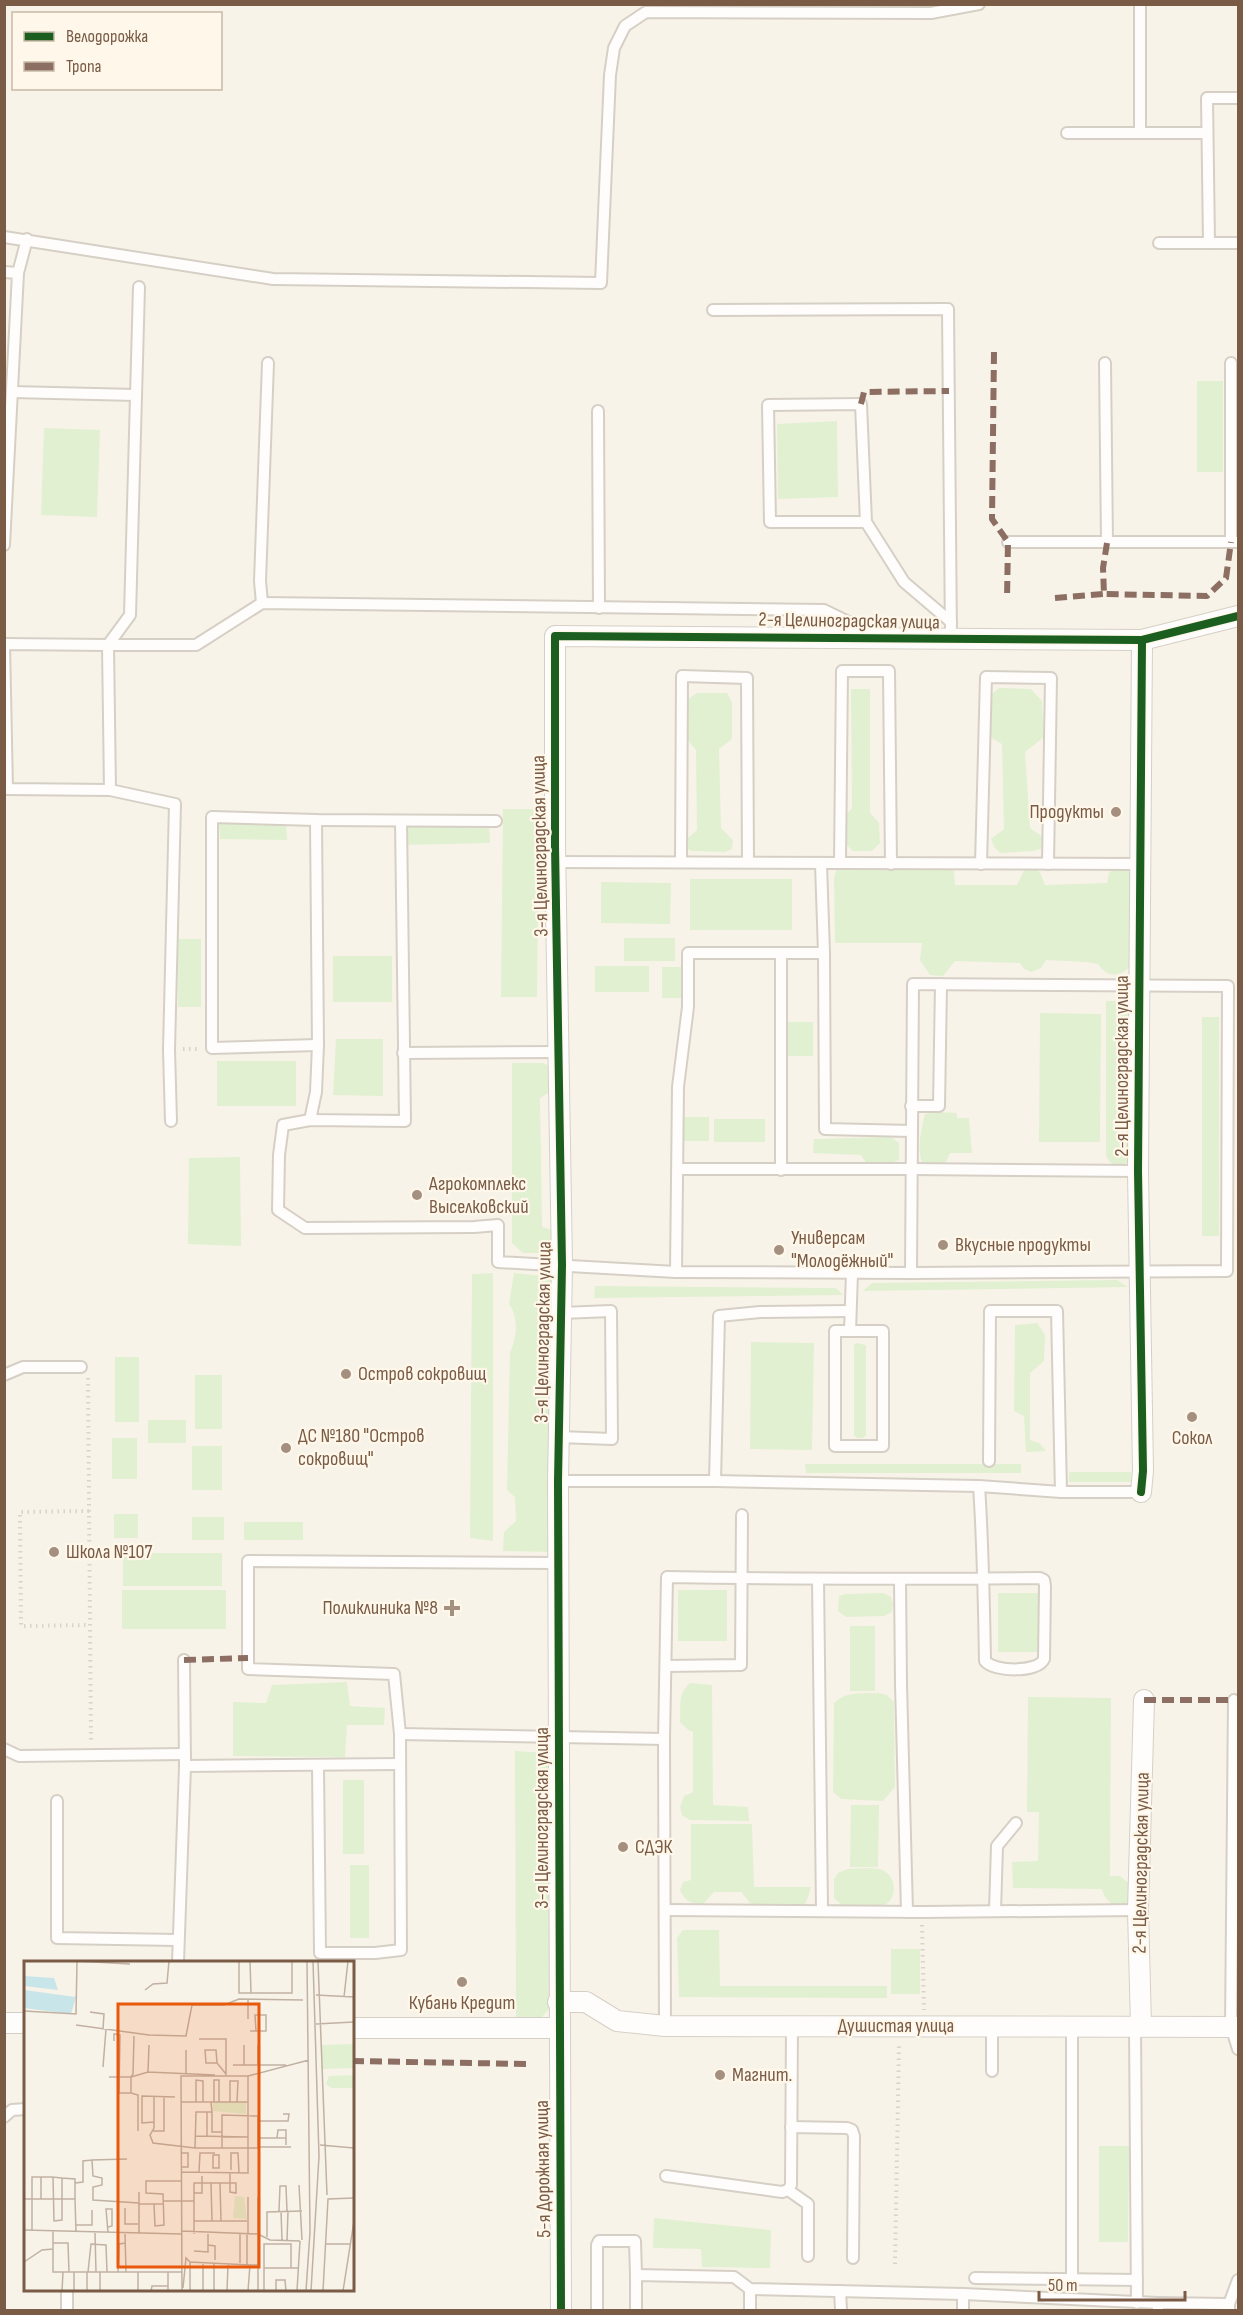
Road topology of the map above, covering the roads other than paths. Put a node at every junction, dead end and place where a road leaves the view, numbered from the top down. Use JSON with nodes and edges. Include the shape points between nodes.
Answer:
{"nodes":[{"id":1,"x":979,"y":4,"type":"edge"},
{"id":2,"x":1140,"y":4,"type":"edge"},
{"id":3,"x":1239,"y":98,"type":"edge"},
{"id":4,"x":1140,"y":132,"type":"junction"},
{"id":5,"x":1067,"y":133,"type":"dead end"},
{"id":6,"x":1208,"y":133,"type":"junction"},
{"id":7,"x":4,"y":237,"type":"edge"},
{"id":8,"x":27,"y":240,"type":"junction"},
{"id":9,"x":1159,"y":243,"type":"dead end"},
{"id":10,"x":1209,"y":243,"type":"junction"},
{"id":11,"x":1239,"y":243,"type":"edge"},
{"id":12,"x":4,"y":272,"type":"edge"},
{"id":13,"x":18,"y":273,"type":"junction"},
{"id":14,"x":139,"y":287,"type":"dead end"},
{"id":15,"x":713,"y":310,"type":"dead end"},
{"id":16,"x":268,"y":363,"type":"dead end"},
{"id":17,"x":1105,"y":363,"type":"dead end"},
{"id":18,"x":1232,"y":363,"type":"dead end"},
{"id":19,"x":12,"y":392,"type":"junction"},
{"id":20,"x":136,"y":395,"type":"junction"},
{"id":21,"x":598,"y":411,"type":"dead end"},
{"id":22,"x":866,"y":522,"type":"junction"},
{"id":23,"x":1008,"y":542,"type":"dead end"},
{"id":24,"x":1235,"y":542,"type":"edge"},
{"id":25,"x":1107,"y":543,"type":"junction"},
{"id":26,"x":4,"y":545,"type":"edge"},
{"id":27,"x":262,"y":603,"type":"junction"},
{"id":28,"x":599,"y":608,"type":"junction"},
{"id":29,"x":1239,"y":616,"type":"edge"},
{"id":30,"x":951,"y":630,"type":"junction"},
{"id":31,"x":555,"y":636,"type":"joint"},
{"id":32,"x":882,"y":638,"type":"junction"},
{"id":33,"x":1142,"y":640,"type":"junction"},
{"id":34,"x":108,"y":645,"type":"junction"},
{"id":35,"x":110,"y":790,"type":"junction"},
{"id":36,"x":316,"y":820,"type":"junction"},
{"id":37,"x":400,"y":821,"type":"junction"},
{"id":38,"x":496,"y":821,"type":"dead end"},
{"id":39,"x":555,"y":862,"type":"junction"},
{"id":40,"x":681,"y":862,"type":"junction"},
{"id":41,"x":748,"y":862,"type":"junction"},
{"id":42,"x":840,"y":862,"type":"junction"},
{"id":43,"x":821,"y":864,"type":"junction"},
{"id":44,"x":891,"y":864,"type":"junction"},
{"id":45,"x":981,"y":864,"type":"junction"},
{"id":46,"x":1048,"y":864,"type":"junction"},
{"id":47,"x":1140,"y":864,"type":"junction"},
{"id":48,"x":824,"y":952,"type":"junction"},
{"id":49,"x":781,"y":953,"type":"junction"},
{"id":50,"x":941,"y":984,"type":"junction"},
{"id":51,"x":1139,"y":987,"type":"junction"},
{"id":52,"x":1233,"y":1030,"type":"edge"},
{"id":53,"x":318,"y":1045,"type":"junction"},
{"id":54,"x":559,"y":1052,"type":"junction"},
{"id":55,"x":403,"y":1053,"type":"junction"},
{"id":56,"x":911,"y":1106,"type":"junction"},
{"id":57,"x":310,"y":1120,"type":"junction"},
{"id":58,"x":171,"y":1121,"type":"dead end"},
{"id":59,"x":912,"y":1131,"type":"junction"},
{"id":60,"x":912,"y":1168,"type":"junction"},
{"id":61,"x":678,"y":1169,"type":"junction"},
{"id":62,"x":781,"y":1170,"type":"junction"},
{"id":63,"x":1138,"y":1171,"type":"junction"},
{"id":64,"x":1233,"y":1180,"type":"edge"},
{"id":65,"x":1233,"y":1262,"type":"edge"},
{"id":66,"x":562,"y":1265,"type":"junction"},
{"id":67,"x":1140,"y":1271,"type":"junction"},
{"id":68,"x":676,"y":1272,"type":"junction"},
{"id":69,"x":852,"y":1273,"type":"junction"},
{"id":70,"x":911,"y":1274,"type":"junction"},
{"id":71,"x":850,"y":1311,"type":"junction"},
{"id":72,"x":561,"y":1313,"type":"junction"},
{"id":73,"x":850,"y":1331,"type":"junction"},
{"id":74,"x":81,"y":1367,"type":"road end"},
{"id":75,"x":4,"y":1375,"type":"edge"},
{"id":76,"x":559,"y":1437,"type":"junction"},
{"id":77,"x":989,"y":1461,"type":"dead end"},
{"id":78,"x":558,"y":1481,"type":"junction"},
{"id":79,"x":715,"y":1481,"type":"junction"},
{"id":80,"x":979,"y":1486,"type":"junction"},
{"id":81,"x":1061,"y":1492,"type":"junction"},
{"id":82,"x":1142,"y":1492,"type":"joint"},
{"id":83,"x":742,"y":1515,"type":"dead end"},
{"id":84,"x":560,"y":1563,"type":"junction"},
{"id":85,"x":743,"y":1578,"type":"junction"},
{"id":86,"x":818,"y":1579,"type":"junction"},
{"id":87,"x":983,"y":1579,"type":"junction"},
{"id":88,"x":900,"y":1580,"type":"junction"},
{"id":89,"x":184,"y":1660,"type":"dead end"},
{"id":90,"x":666,"y":1666,"type":"junction"},
{"id":91,"x":1144,"y":1700,"type":"dead end"},
{"id":92,"x":1234,"y":1700,"type":"dead end"},
{"id":93,"x":400,"y":1734,"type":"junction"},
{"id":94,"x":558,"y":1736,"type":"junction"},
{"id":95,"x":664,"y":1739,"type":"junction"},
{"id":96,"x":4,"y":1749,"type":"edge"},
{"id":97,"x":185,"y":1760,"type":"junction"},
{"id":98,"x":399,"y":1764,"type":"junction"},
{"id":99,"x":318,"y":1766,"type":"junction"},
{"id":100,"x":57,"y":1802,"type":"dead end"},
{"id":101,"x":1016,"y":1823,"type":"dead end"},
{"id":102,"x":666,"y":1910,"type":"junction"},
{"id":103,"x":822,"y":1910,"type":"junction"},
{"id":104,"x":1138,"y":1910,"type":"junction"},
{"id":105,"x":995,"y":1911,"type":"junction"},
{"id":106,"x":907,"y":1912,"type":"junction"},
{"id":107,"x":177,"y":1940,"type":"junction"},
{"id":108,"x":178,"y":1961,"type":"edge"},
{"id":109,"x":558,"y":2002,"type":"junction"},
{"id":110,"x":4,"y":2023,"type":"edge"},
{"id":111,"x":24,"y":2023,"type":"edge"},
{"id":112,"x":665,"y":2026,"type":"junction"},
{"id":113,"x":792,"y":2026,"type":"junction"},
{"id":114,"x":992,"y":2026,"type":"junction"},
{"id":115,"x":1072,"y":2026,"type":"junction"},
{"id":116,"x":1138,"y":2026,"type":"junction"},
{"id":117,"x":1235,"y":2027,"type":"edge"},
{"id":118,"x":354,"y":2028,"type":"edge"},
{"id":119,"x":559,"y":2028,"type":"junction"},
{"id":120,"x":1239,"y":2049,"type":"edge"},
{"id":121,"x":992,"y":2072,"type":"dead end"},
{"id":122,"x":24,"y":2109,"type":"edge"},
{"id":123,"x":4,"y":2117,"type":"edge"},
{"id":124,"x":791,"y":2127,"type":"junction"},
{"id":125,"x":666,"y":2176,"type":"dead end"},
{"id":126,"x":788,"y":2190,"type":"junction"},
{"id":127,"x":808,"y":2256,"type":"dead end"},
{"id":128,"x":853,"y":2258,"type":"dead end"},
{"id":129,"x":636,"y":2275,"type":"junction"},
{"id":130,"x":975,"y":2278,"type":"dead end"},
{"id":131,"x":1071,"y":2279,"type":"junction"},
{"id":132,"x":1137,"y":2280,"type":"junction"},
{"id":133,"x":1239,"y":2280,"type":"edge"},
{"id":134,"x":750,"y":2289,"type":"junction"},
{"id":135,"x":67,"y":2291,"type":"edge"},
{"id":136,"x":840,"y":2291,"type":"junction"},
{"id":137,"x":963,"y":2294,"type":"junction"},
{"id":138,"x":1137,"y":2303,"type":"junction"},
{"id":139,"x":1158,"y":2307,"type":"edge"},
{"id":140,"x":1229,"y":2307,"type":"edge"},
{"id":141,"x":67,"y":2310,"type":"edge"},
{"id":142,"x":561,"y":2310,"type":"edge"},
{"id":143,"x":597,"y":2310,"type":"edge"},
{"id":144,"x":636,"y":2310,"type":"edge"},
{"id":145,"x":750,"y":2310,"type":"edge"},
{"id":146,"x":840,"y":2310,"type":"edge"},
{"id":147,"x":963,"y":2310,"type":"edge"}],
"edges":[{"from":1,"to":8,"type":"lane","via":[[931,14],[646,12],[625,26],[614,48],[610,75],[601,283],[273,279]]},
{"from":2,"to":4,"type":"lane"},
{"from":3,"to":6,"type":"lane","via":[[1207,98]]},
{"from":4,"to":5,"type":"lane"},
{"from":4,"to":6,"type":"lane"},
{"from":6,"to":10,"type":"lane"},
{"from":7,"to":8,"type":"lane"},
{"from":8,"to":13,"type":"lane"},
{"from":9,"to":10,"type":"lane"},
{"from":10,"to":11,"type":"lane"},
{"from":12,"to":13,"type":"lane"},
{"from":13,"to":19,"type":"lane"},
{"from":14,"to":20,"type":"lane"},
{"from":15,"to":30,"type":"lane","via":[[948,309]]},
{"from":16,"to":27,"type":"lane"},
{"from":17,"to":25,"type":"lane"},
{"from":18,"to":24,"type":"lane"},
{"from":19,"to":20,"type":"lane"},
{"from":19,"to":26,"type":"lane"},
{"from":20,"to":34,"type":"lane","via":[[130,615]]},
{"from":21,"to":28,"type":"lane"},
{"from":22,"to":22,"type":"lane","via":[[770,522],[768,405],[861,404]]},
{"from":22,"to":30,"type":"lane","via":[[904,582]]},
{"from":23,"to":25,"type":"lane"},
{"from":24,"to":25,"type":"lane"},
{"from":27,"to":28,"type":"lane"},
{"from":27,"to":34,"type":"lane","via":[[196,645]]},
{"from":28,"to":32,"type":"lane","via":[[824,610]]},
{"from":29,"to":33,"type":"street","name":"2-я Целиноградская улица"},
{"from":30,"to":32,"type":"street","name":"2-я Целиноградская улица"},
{"from":30,"to":33,"type":"street","name":"2-я Целиноградская улица"},
{"from":31,"to":32,"type":"street","name":"2-я Целиноградская улица"},
{"from":31,"to":39,"type":"street","name":"3-я Целиноградская улица"},
{"from":33,"to":47,"type":"street","name":"2-я Целиноградская улица"},
{"from":34,"to":35,"type":"lane"},
{"from":34,"to":35,"type":"lane","via":[[4,644],[8,789]]},
{"from":35,"to":58,"type":"lane","via":[[175,804]]},
{"from":36,"to":37,"type":"lane"},
{"from":36,"to":53,"type":"lane"},
{"from":36,"to":53,"type":"lane","via":[[212,817],[212,1048]]},
{"from":37,"to":38,"type":"lane"},
{"from":37,"to":55,"type":"lane"},
{"from":39,"to":40,"type":"lane"},
{"from":39,"to":54,"type":"street","name":"3-я Целиноградская улица"},
{"from":40,"to":41,"type":"lane"},
{"from":40,"to":41,"type":"lane","via":[[682,676],[747,678]]},
{"from":41,"to":43,"type":"lane"},
{"from":42,"to":43,"type":"lane"},
{"from":42,"to":44,"type":"lane"},
{"from":42,"to":44,"type":"lane","via":[[842,671],[889,671]]},
{"from":43,"to":48,"type":"lane"},
{"from":44,"to":45,"type":"lane"},
{"from":45,"to":46,"type":"lane"},
{"from":45,"to":46,"type":"lane","via":[[986,677],[1051,678]]},
{"from":46,"to":47,"type":"lane"},
{"from":47,"to":51,"type":"street","name":"2-я Целиноградская улица"},
{"from":48,"to":49,"type":"lane"},
{"from":48,"to":59,"type":"lane","via":[[825,1129]]},
{"from":49,"to":61,"type":"lane","via":[[688,952],[688,1007],[678,1088]]},
{"from":49,"to":62,"type":"lane"},
{"from":50,"to":51,"type":"lane"},
{"from":50,"to":56,"type":"lane","via":[[913,984]]},
{"from":50,"to":56,"type":"lane","via":[[939,1106]]},
{"from":51,"to":52,"type":"lane","via":[[1228,986]]},
{"from":51,"to":63,"type":"street","name":"2-я Целиноградская улица"},
{"from":52,"to":64,"type":"lane"},
{"from":53,"to":57,"type":"lane"},
{"from":54,"to":55,"type":"lane"},
{"from":54,"to":66,"type":"street","name":"3-я Целиноградская улица"},
{"from":55,"to":57,"type":"lane","via":[[405,1121]]},
{"from":56,"to":59,"type":"lane"},
{"from":57,"to":66,"type":"lane","via":[[283,1125],[279,1155],[278,1210],[305,1228],[498,1225],[498,1262]]},
{"from":59,"to":60,"type":"lane"},
{"from":60,"to":62,"type":"lane"},
{"from":60,"to":63,"type":"lane"},
{"from":60,"to":70,"type":"lane"},
{"from":61,"to":62,"type":"lane"},
{"from":61,"to":68,"type":"lane"},
{"from":63,"to":67,"type":"street","name":"2-я Целиноградская улица"},
{"from":64,"to":65,"type":"lane"},
{"from":65,"to":67,"type":"lane","via":[[1227,1271]]},
{"from":66,"to":68,"type":"lane"},
{"from":66,"to":72,"type":"street","name":"3-я Целиноградская улица"},
{"from":67,"to":70,"type":"lane"},
{"from":67,"to":82,"type":"street","name":"2-я Целиноградская улица"},
{"from":68,"to":69,"type":"lane"},
{"from":69,"to":70,"type":"lane"},
{"from":69,"to":71,"type":"lane"},
{"from":71,"to":73,"type":"lane"},
{"from":71,"to":79,"type":"lane","via":[[719,1316]]},
{"from":72,"to":76,"type":"street","name":"3-я Целиноградская улица"},
{"from":72,"to":76,"type":"lane","via":[[611,1311],[612,1440]]},
{"from":73,"to":73,"type":"lane","via":[[835,1331],[835,1446],[884,1446],[884,1331]]},
{"from":74,"to":75,"type":"lane","via":[[23,1367]]},
{"from":76,"to":78,"type":"street","name":"3-я Целиноградская улица"},
{"from":77,"to":81,"type":"lane","via":[[990,1311],[1057,1311]]},
{"from":78,"to":79,"type":"lane"},
{"from":78,"to":84,"type":"street","name":"3-я Целиноградская улица"},
{"from":79,"to":80,"type":"lane"},
{"from":80,"to":81,"type":"lane"},
{"from":80,"to":87,"type":"lane"},
{"from":81,"to":82,"type":"lane"},
{"from":83,"to":85,"type":"lane"},
{"from":84,"to":93,"type":"lane","via":[[248,1561],[248,1669],[394,1674]]},
{"from":84,"to":94,"type":"street","name":"3-я Целиноградская улица"},
{"from":85,"to":86,"type":"lane"},
{"from":85,"to":90,"type":"lane","via":[[741,1665]]},
{"from":85,"to":90,"type":"lane","via":[[667,1577]]},
{"from":86,"to":88,"type":"lane"},
{"from":86,"to":103,"type":"lane"},
{"from":87,"to":87,"type":"lane","via":[[985,1661],[997,1668],[1042,1665],[1044,1580]]},
{"from":87,"to":88,"type":"lane"},
{"from":88,"to":106,"type":"lane"},
{"from":89,"to":97,"type":"lane"},
{"from":90,"to":95,"type":"lane"},
{"from":91,"to":104,"type":"street","name":"2-я Целиноградская улица"},
{"from":92,"to":117,"type":"lane"},
{"from":93,"to":94,"type":"lane"},
{"from":93,"to":98,"type":"lane"},
{"from":94,"to":95,"type":"lane"},
{"from":94,"to":109,"type":"street","name":"3-я Целиноградская улица"},
{"from":95,"to":102,"type":"lane"},
{"from":96,"to":97,"type":"lane","via":[[19,1756]]},
{"from":97,"to":99,"type":"lane"},
{"from":97,"to":107,"type":"lane"},
{"from":98,"to":99,"type":"lane"},
{"from":98,"to":99,"type":"lane","via":[[401,1950],[375,1953],[320,1953]]},
{"from":100,"to":107,"type":"lane","via":[[57,1938]]},
{"from":101,"to":105,"type":"lane","via":[[997,1846]]},
{"from":102,"to":103,"type":"lane"},
{"from":102,"to":112,"type":"lane"},
{"from":103,"to":106,"type":"lane"},
{"from":104,"to":105,"type":"lane"},
{"from":104,"to":116,"type":"street","name":"2-я Целиноградская улица"},
{"from":105,"to":106,"type":"lane"},
{"from":107,"to":108,"type":"lane"},
{"from":109,"to":112,"type":"street","name":"Душистая улица","via":[[586,2002],[617,2021]]},
{"from":109,"to":119,"type":"street","name":"3-я Целиноградская улица"},
{"from":110,"to":111,"type":"street"},
{"from":112,"to":113,"type":"street","name":"Душистая улица"},
{"from":113,"to":114,"type":"street","name":"Душистая улица"},
{"from":113,"to":124,"type":"lane"},
{"from":114,"to":115,"type":"street","name":"Душистая улица"},
{"from":114,"to":121,"type":"lane"},
{"from":115,"to":116,"type":"street","name":"Душистая улица"},
{"from":115,"to":131,"type":"lane"},
{"from":116,"to":117,"type":"street","name":"Душистая улица"},
{"from":116,"to":132,"type":"lane"},
{"from":117,"to":120,"type":"lane"},
{"from":118,"to":119,"type":"street"},
{"from":119,"to":142,"type":"street","name":"5-я Дорожная улица"},
{"from":122,"to":123,"type":"lane","via":[[12,2110]]},
{"from":124,"to":126,"type":"lane"},
{"from":124,"to":128,"type":"lane","via":[[852,2130]]},
{"from":125,"to":126,"type":"lane"},
{"from":126,"to":127,"type":"lane","via":[[808,2204]]},
{"from":129,"to":134,"type":"lane","via":[[734,2277]]},
{"from":129,"to":143,"type":"lane","via":[[635,2241],[599,2241]]},
{"from":129,"to":144,"type":"lane"},
{"from":130,"to":131,"type":"lane"},
{"from":131,"to":132,"type":"lane"},
{"from":132,"to":138,"type":"lane"},
{"from":133,"to":140,"type":"lane"},
{"from":134,"to":136,"type":"lane"},
{"from":134,"to":145,"type":"lane"},
{"from":135,"to":141,"type":"lane"},
{"from":136,"to":137,"type":"lane"},
{"from":136,"to":146,"type":"lane"},
{"from":137,"to":138,"type":"lane"},
{"from":137,"to":147,"type":"lane"},
{"from":138,"to":139,"type":"lane"},
{"from":139,"to":140,"type":"lane"}]}
